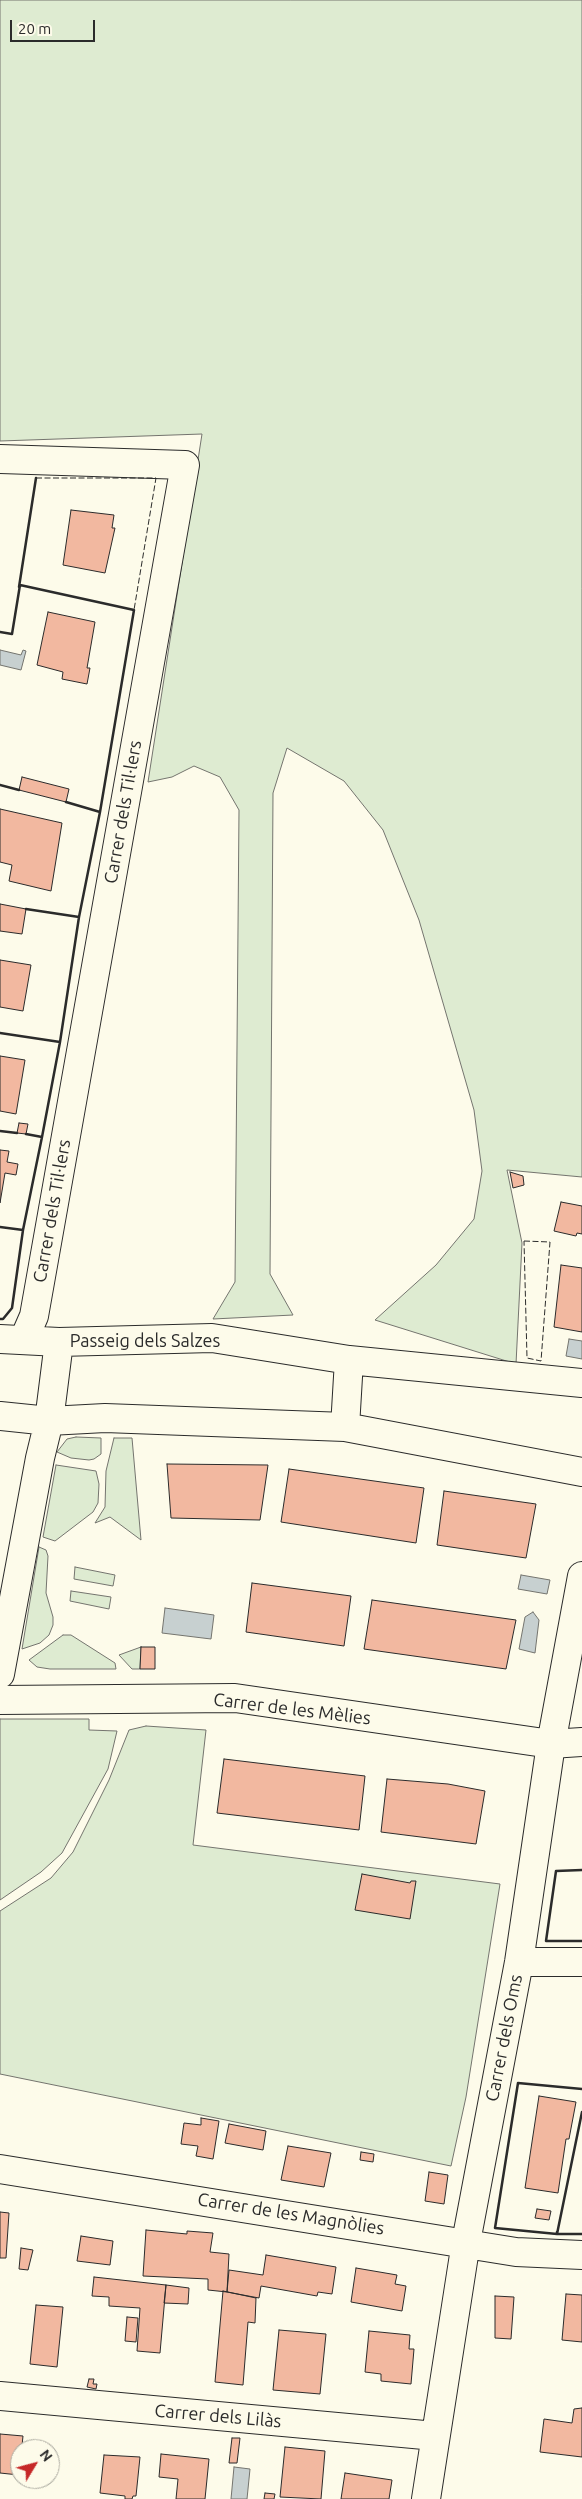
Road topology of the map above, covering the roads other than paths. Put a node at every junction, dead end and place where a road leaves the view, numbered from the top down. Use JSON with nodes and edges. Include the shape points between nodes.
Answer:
{"nodes":[{"id":1,"x":0,"y":459,"type":"edge"},
{"id":2,"x":12,"y":1339,"type":"edge"},
{"id":3,"x":60,"y":1342,"type":"junction"},
{"id":4,"x":349,"y":1360,"type":"junction"},
{"id":5,"x":582,"y":1383,"type":"edge"},
{"id":6,"x":0,"y":1416,"type":"edge"},
{"id":7,"x":49,"y":1421,"type":"junction"},
{"id":8,"x":345,"y":1427,"type":"junction"},
{"id":9,"x":582,"y":1472,"type":"edge"},
{"id":10,"x":582,"y":1576,"type":"edge"},
{"id":11,"x":0,"y":1674,"type":"edge"},
{"id":12,"x":0,"y":1700,"type":"edge"},
{"id":13,"x":582,"y":1742,"type":"edge"},
{"id":14,"x":551,"y":1744,"type":"junction"},
{"id":15,"x":519,"y":1962,"type":"junction"},
{"id":16,"x":582,"y":1962,"type":"edge"},
{"id":17,"x":0,"y":2169,"type":"edge"},
{"id":18,"x":466,"y":2242,"type":"junction"},
{"id":19,"x":582,"y":2255,"type":"edge"},
{"id":20,"x":0,"y":2396,"type":"edge"},
{"id":21,"x":435,"y":2436,"type":"junction"},
{"id":22,"x":426,"y":2499,"type":"edge"}],
"edges":[{"from":1,"to":2,"type":"street","name":"Carrer dels Til·lers","via":[[185,465],[34,1316]]},
{"from":2,"to":3,"type":"street","name":"Passeig dels Salzes"},
{"from":3,"to":4,"type":"street","name":"Passeig dels Salzes","via":[[212,1338]]},
{"from":3,"to":7,"type":"street"},
{"from":4,"to":5,"type":"street","name":"Passeig dels Salzes"},
{"from":4,"to":8,"type":"street"},
{"from":6,"to":7,"type":"street"},
{"from":7,"to":8,"type":"street","via":[[105,1418]]},
{"from":7,"to":11,"type":"street"},
{"from":8,"to":9,"type":"street"},
{"from":10,"to":14,"type":"street","name":"Carrer dels Oms"},
{"from":12,"to":14,"type":"street","name":"Carrer de les Mèlies","via":[[235,1698]]},
{"from":13,"to":14,"type":"street","name":"Carrer de les Mèlies"},
{"from":14,"to":15,"type":"street","name":"Carrer dels Oms"},
{"from":15,"to":16,"type":"street"},
{"from":15,"to":18,"type":"street","name":"Carrer dels Oms"},
{"from":17,"to":18,"type":"street","name":"Carrer de les Magnòlies"},
{"from":18,"to":19,"type":"street","name":"Carrer de les Magnòlies","via":[[516,2252]]},
{"from":18,"to":21,"type":"street","name":"Carrer dels Oms"},
{"from":20,"to":21,"type":"street","name":"Carrer dels Lilàs"},
{"from":21,"to":22,"type":"street","name":"Carrer dels Oms"}]}
